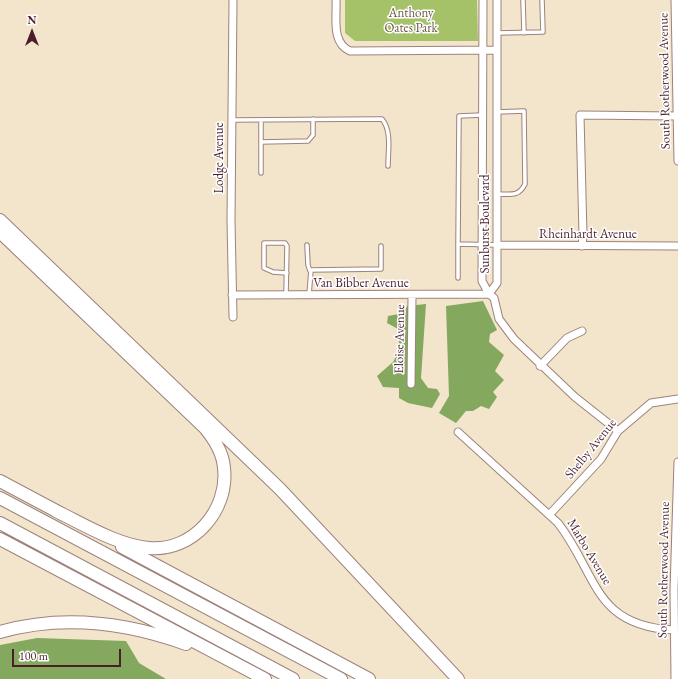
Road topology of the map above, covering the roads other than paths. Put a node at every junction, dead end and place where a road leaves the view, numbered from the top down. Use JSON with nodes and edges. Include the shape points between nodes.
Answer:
{"nodes":[{"id":1,"x":233,"y":0,"type":"edge"},
{"id":2,"x":336,"y":0,"type":"edge"},
{"id":3,"x":482,"y":0,"type":"edge"},
{"id":4,"x":497,"y":0,"type":"edge"},
{"id":5,"x":523,"y":0,"type":"edge"},
{"id":6,"x":542,"y":0,"type":"edge"},
{"id":7,"x":676,"y":1,"type":"edge"},
{"id":8,"x":497,"y":33,"type":"junction"},
{"id":9,"x":524,"y":33,"type":"junction"},
{"id":10,"x":482,"y":50,"type":"junction"},
{"id":11,"x":497,"y":50,"type":"junction"},
{"id":12,"x":678,"y":98,"type":"edge"},
{"id":13,"x":497,"y":112,"type":"junction"},
{"id":14,"x":482,"y":115,"type":"junction"},
{"id":15,"x":677,"y":116,"type":"junction"},
{"id":16,"x":313,"y":119,"type":"junction"},
{"id":17,"x":232,"y":120,"type":"junction"},
{"id":18,"x":261,"y":120,"type":"junction"},
{"id":19,"x":261,"y":142,"type":"junction"},
{"id":20,"x":678,"y":161,"type":"edge"},
{"id":21,"x":388,"y":166,"type":"dead end"},
{"id":22,"x":261,"y":173,"type":"dead end"},
{"id":23,"x":497,"y":194,"type":"junction"},
{"id":24,"x":0,"y":220,"type":"edge"},
{"id":25,"x":0,"y":232,"type":"edge"},
{"id":26,"x":458,"y":244,"type":"junction"},
{"id":27,"x":482,"y":244,"type":"junction"},
{"id":28,"x":308,"y":245,"type":"dead end"},
{"id":29,"x":498,"y":245,"type":"junction"},
{"id":30,"x":381,"y":246,"type":"dead end"},
{"id":31,"x":582,"y":246,"type":"junction"},
{"id":32,"x":678,"y":246,"type":"edge"},
{"id":33,"x":310,"y":271,"type":"junction"},
{"id":34,"x":286,"y":273,"type":"junction"},
{"id":35,"x":458,"y":278,"type":"dead end"},
{"id":36,"x":488,"y":294,"type":"junction"},
{"id":37,"x":232,"y":295,"type":"junction"},
{"id":38,"x":286,"y":295,"type":"junction"},
{"id":39,"x":309,"y":295,"type":"junction"},
{"id":40,"x":412,"y":296,"type":"junction"},
{"id":41,"x":233,"y":317,"type":"dead end"},
{"id":42,"x":582,"y":331,"type":"dead end"},
{"id":43,"x":540,"y":366,"type":"junction"},
{"id":44,"x":411,"y":384,"type":"dead end"},
{"id":45,"x":678,"y":399,"type":"edge"},
{"id":46,"x":618,"y":431,"type":"junction"},
{"id":47,"x":458,"y":432,"type":"dead end"},
{"id":48,"x":678,"y":462,"type":"edge"},
{"id":49,"x":0,"y":481,"type":"edge"},
{"id":50,"x":0,"y":498,"type":"edge"},
{"id":51,"x":56,"y":511,"type":"junction"},
{"id":52,"x":550,"y":514,"type":"junction"},
{"id":53,"x":677,"y":519,"type":"edge"},
{"id":54,"x":0,"y":523,"type":"edge"},
{"id":55,"x":0,"y":539,"type":"edge"},
{"id":56,"x":676,"y":631,"type":"edge"},
{"id":57,"x":0,"y":632,"type":"edge"},
{"id":58,"x":226,"y":659,"type":"junction"},
{"id":59,"x":265,"y":679,"type":"edge"},
{"id":60,"x":293,"y":679,"type":"edge"},
{"id":61,"x":341,"y":679,"type":"edge"},
{"id":62,"x":369,"y":679,"type":"edge"},
{"id":63,"x":458,"y":679,"type":"edge"},
{"id":64,"x":675,"y":679,"type":"edge"}],
"edges":[{"from":1,"to":17,"type":"street","name":"Lodge Avenue"},
{"from":2,"to":10,"type":"street","via":[[337,37],[342,46],[350,51]]},
{"from":3,"to":10,"type":"street","name":"Sunburst Boulevard"},
{"from":4,"to":8,"type":"street","name":"Sunburst Boulevard"},
{"from":5,"to":9,"type":"lane"},
{"from":6,"to":9,"type":"lane","via":[[543,32]]},
{"from":7,"to":12,"type":"street","name":"South Rotherwood Avenue"},
{"from":8,"to":9,"type":"lane"},
{"from":8,"to":11,"type":"street","name":"Sunburst Boulevard"},
{"from":10,"to":11,"type":"street"},
{"from":10,"to":14,"type":"street","name":"Sunburst Boulevard"},
{"from":11,"to":13,"type":"street","name":"Sunburst Boulevard"},
{"from":12,"to":15,"type":"street","name":"South Rotherwood Avenue"},
{"from":13,"to":23,"type":"street","name":"Sunburst Boulevard"},
{"from":13,"to":23,"type":"lane","via":[[524,111],[525,184],[522,191],[516,194]]},
{"from":14,"to":26,"type":"lane","via":[[459,116]]},
{"from":14,"to":27,"type":"street","name":"Sunburst Boulevard"},
{"from":15,"to":20,"type":"street","name":"South Rotherwood Avenue"},
{"from":15,"to":31,"type":"street","via":[[580,115]]},
{"from":16,"to":18,"type":"lane"},
{"from":16,"to":19,"type":"lane","via":[[313,135],[308,141]]},
{"from":16,"to":21,"type":"lane","via":[[382,119],[387,125]]},
{"from":17,"to":18,"type":"lane"},
{"from":17,"to":37,"type":"street","name":"Lodge Avenue"},
{"from":18,"to":19,"type":"lane"},
{"from":19,"to":22,"type":"lane"},
{"from":23,"to":29,"type":"street","name":"Sunburst Boulevard"},
{"from":24,"to":63,"type":"highway","via":[[280,489]]},
{"from":25,"to":51,"type":"highway","via":[[206,428],[220,450],[224,467],[224,485],[218,507],[199,532],[174,545],[156,548],[136,546]]},
{"from":26,"to":27,"type":"lane"},
{"from":26,"to":35,"type":"lane"},
{"from":27,"to":29,"type":"lane"},
{"from":27,"to":36,"type":"street","name":"Sunburst Boulevard","via":[[482,281]]},
{"from":28,"to":33,"type":"lane"},
{"from":29,"to":31,"type":"street","name":"Rheinhardt Avenue"},
{"from":29,"to":36,"type":"street","name":"Sunburst Boulevard","via":[[497,283]]},
{"from":30,"to":33,"type":"lane","via":[[380,269]]},
{"from":31,"to":32,"type":"street","name":"Rheinhardt Avenue"},
{"from":33,"to":39,"type":"lane"},
{"from":34,"to":34,"type":"lane","via":[[285,243],[264,243],[264,268],[272,272]]},
{"from":34,"to":38,"type":"lane"},
{"from":36,"to":40,"type":"street","name":"Van Bibber Avenue"},
{"from":36,"to":43,"type":"street","via":[[494,298],[499,319],[504,326]]},
{"from":37,"to":38,"type":"street","name":"Van Bibber Avenue"},
{"from":37,"to":41,"type":"street","name":"Lodge Avenue"},
{"from":38,"to":39,"type":"street","name":"Van Bibber Avenue"},
{"from":39,"to":40,"type":"street","name":"Van Bibber Avenue"},
{"from":40,"to":44,"type":"street","name":"Eloise Avenue"},
{"from":42,"to":43,"type":"street","via":[[567,338]]},
{"from":43,"to":46,"type":"street","via":[[592,412]]},
{"from":45,"to":46,"type":"street","name":"Shelby Avenue","via":[[651,403]]},
{"from":46,"to":52,"type":"street","name":"Shelby Avenue","via":[[601,459]]},
{"from":47,"to":52,"type":"street","name":"Marbo Avenue"},
{"from":48,"to":53,"type":"street","name":"South Rotherwood Avenue"},
{"from":49,"to":51,"type":"highway"},
{"from":50,"to":61,"type":"highway"},
{"from":51,"to":62,"type":"highway"},
{"from":52,"to":56,"type":"street","name":"Marbo Avenue","via":[[570,538],[594,584],[613,610],[643,626]]},
{"from":53,"to":56,"type":"street","name":"South Rotherwood Avenue"},
{"from":54,"to":60,"type":"highway"},
{"from":55,"to":58,"type":"highway"},
{"from":56,"to":64,"type":"street","name":"South Rotherwood Avenue"},
{"from":57,"to":58,"type":"highway","via":[[51,622],[105,623],[152,632]]},
{"from":58,"to":59,"type":"highway"}]}
